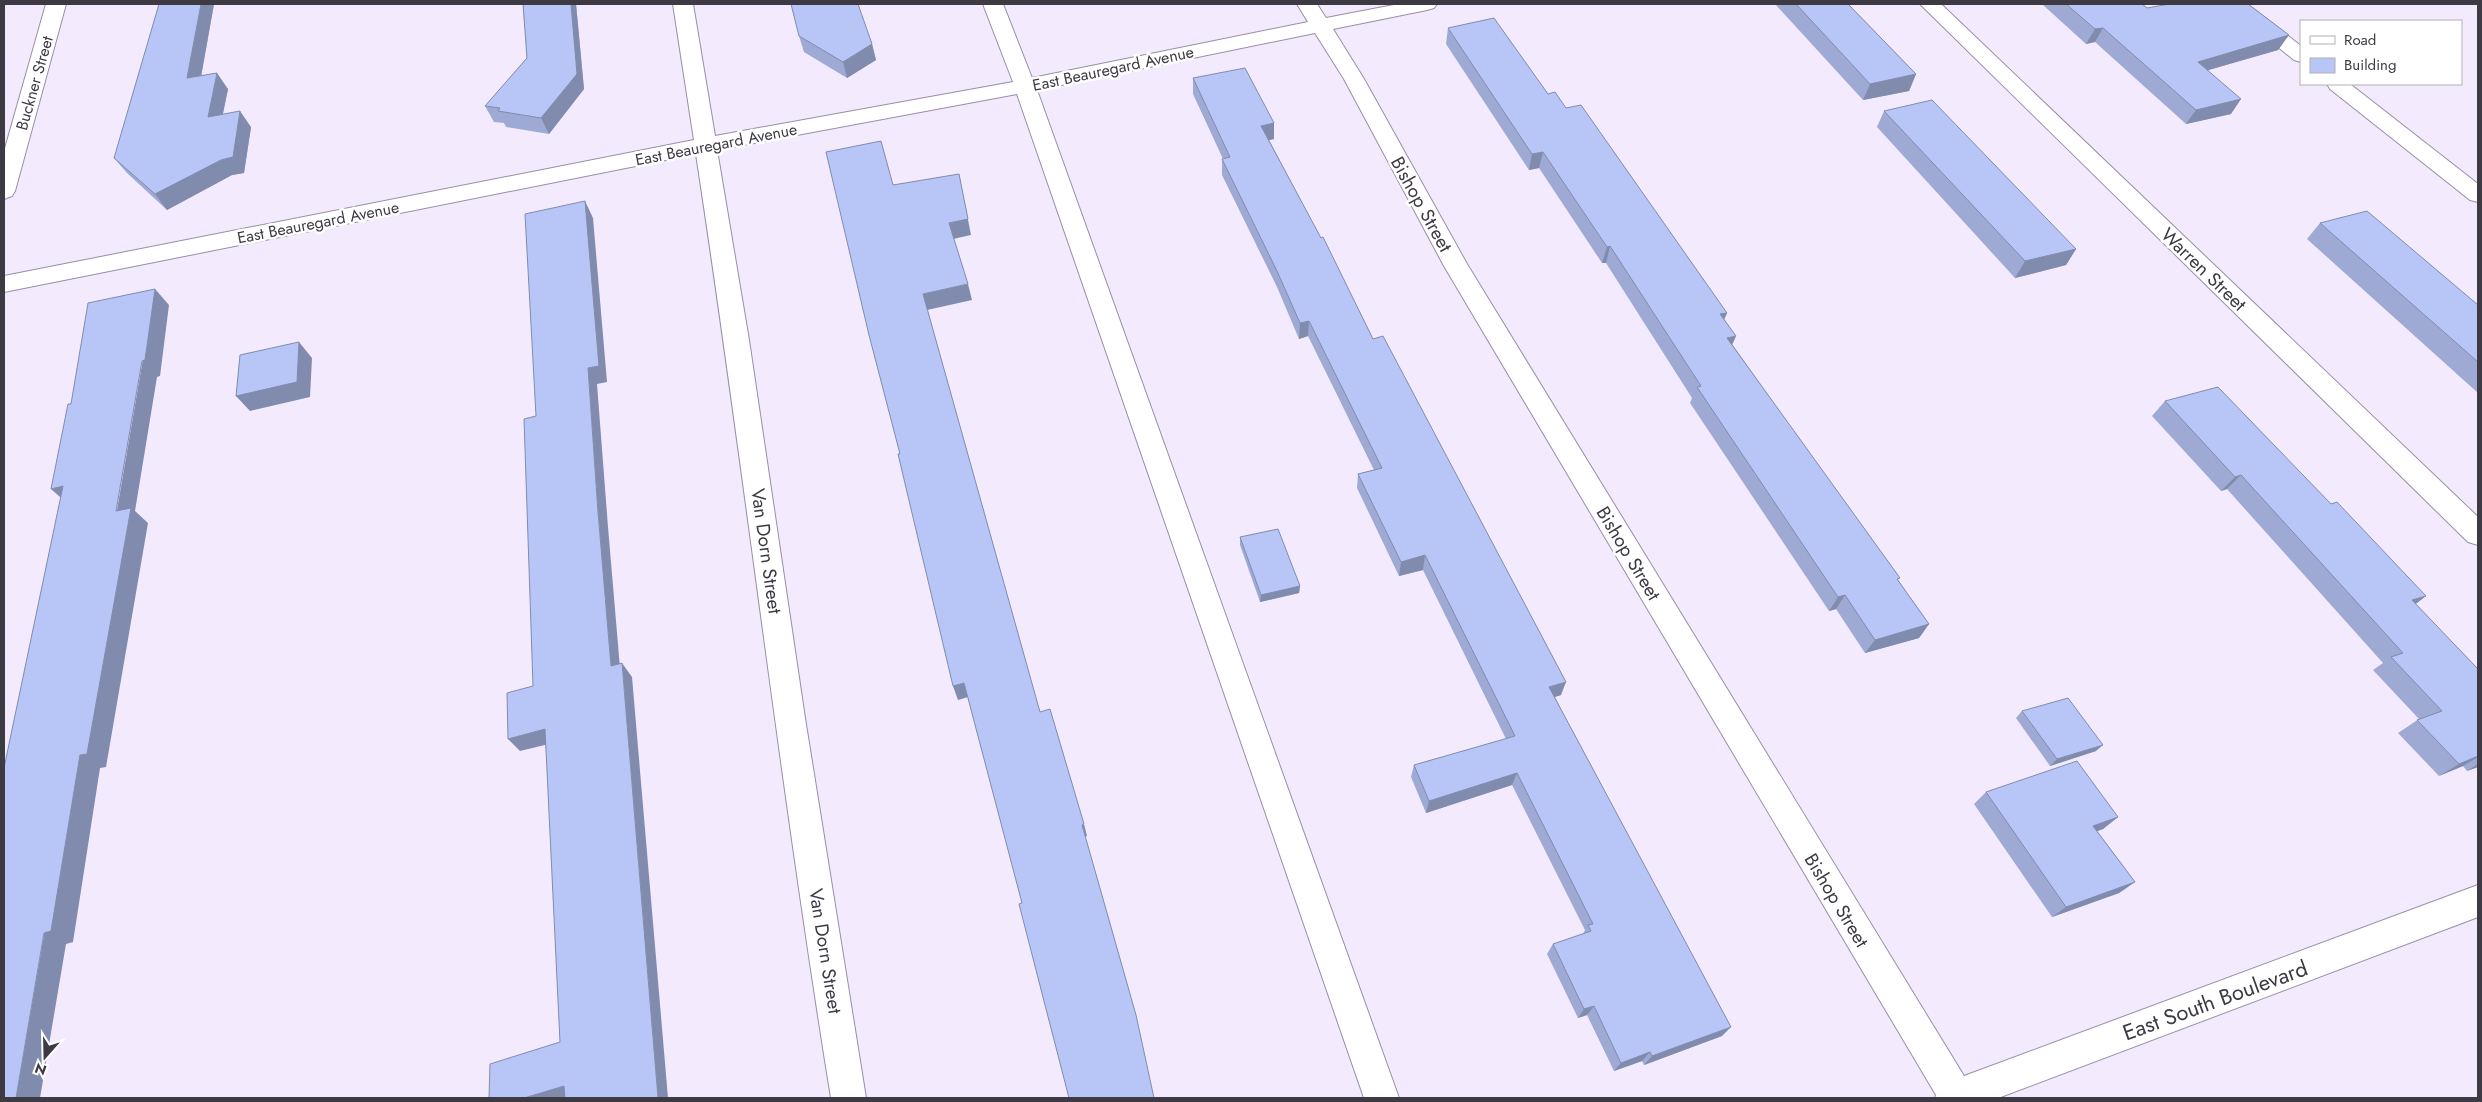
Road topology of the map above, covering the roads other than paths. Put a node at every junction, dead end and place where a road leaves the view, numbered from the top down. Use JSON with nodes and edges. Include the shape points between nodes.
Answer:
{"nodes":[{"id":1,"x":56,"y":4,"type":"edge"},
{"id":2,"x":683,"y":4,"type":"edge"},
{"id":3,"x":993,"y":4,"type":"edge"},
{"id":4,"x":1427,"y":4,"type":"edge"},
{"id":5,"x":1930,"y":4,"type":"edge"},
{"id":6,"x":2235,"y":4,"type":"edge"},
{"id":7,"x":1314,"y":14,"type":"edge"},
{"id":8,"x":2300,"y":55,"type":"edge"},
{"id":9,"x":2337,"y":85,"type":"edge"},
{"id":10,"x":1025,"y":86,"type":"junction"},
{"id":11,"x":705,"y":145,"type":"junction"},
{"id":12,"x":4,"y":190,"type":"edge"},
{"id":13,"x":2478,"y":195,"type":"edge"},
{"id":14,"x":4,"y":284,"type":"edge"},
{"id":15,"x":2478,"y":534,"type":"edge"},
{"id":16,"x":2478,"y":901,"type":"edge"},
{"id":17,"x":848,"y":1098,"type":"edge"},
{"id":18,"x":1382,"y":1098,"type":"edge"},
{"id":19,"x":1955,"y":1098,"type":"edge"}],
"edges":[{"from":1,"to":12,"type":"street","name":"Buckner Street"},
{"from":2,"to":11,"type":"street","name":"Van Dorn Street"},
{"from":3,"to":10,"type":"street"},
{"from":4,"to":7,"type":"street","name":"East Beauregard Avenue"},
{"from":5,"to":15,"type":"street","name":"Warren Street"},
{"from":6,"to":8,"type":"street"},
{"from":7,"to":10,"type":"street","name":"East Beauregard Avenue"},
{"from":7,"to":19,"type":"street","name":"Bishop Street","via":[[1354,79],[1456,266]]},
{"from":9,"to":13,"type":"street"},
{"from":10,"to":11,"type":"street","name":"East Beauregard Avenue"},
{"from":10,"to":18,"type":"street"},
{"from":11,"to":14,"type":"street","name":"East Beauregard Avenue"},
{"from":11,"to":17,"type":"street","name":"Van Dorn Street","via":[[737,340]]},
{"from":16,"to":19,"type":"street","name":"East South Boulevard"}]}
